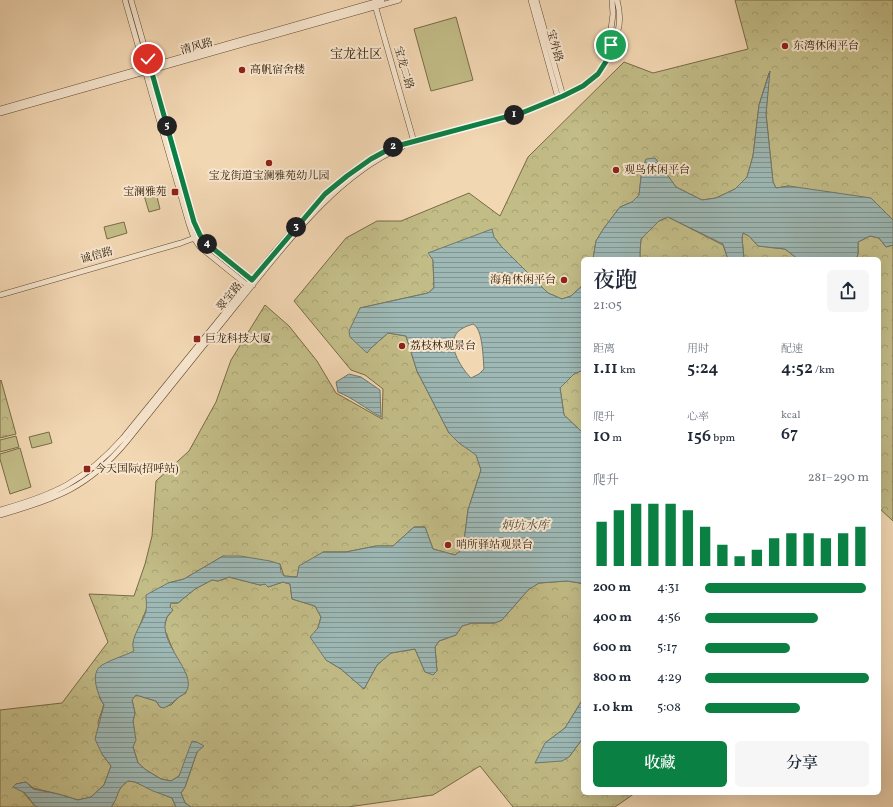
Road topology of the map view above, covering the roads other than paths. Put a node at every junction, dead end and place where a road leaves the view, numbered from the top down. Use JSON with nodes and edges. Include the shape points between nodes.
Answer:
{"nodes":[{"id":1,"x":125,"y":0,"type":"edge"},
{"id":2,"x":131,"y":0,"type":"edge"},
{"id":3,"x":382,"y":0,"type":"edge"},
{"id":4,"x":399,"y":0,"type":"edge"},
{"id":5,"x":531,"y":0,"type":"edge"},
{"id":6,"x":536,"y":0,"type":"edge"},
{"id":7,"x":612,"y":0,"type":"edge"},
{"id":8,"x":617,"y":0,"type":"edge"},
{"id":9,"x":374,"y":3,"type":"edge"},
{"id":10,"x":611,"y":45,"type":"junction"},
{"id":11,"x":148,"y":69,"type":"junction"},
{"id":12,"x":561,"y":97,"type":"junction"},
{"id":13,"x":0,"y":109,"type":"edge"},
{"id":14,"x":0,"y":113,"type":"edge"},
{"id":15,"x":414,"y":142,"type":"junction"},
{"id":16,"x":200,"y":235,"type":"junction"},
{"id":17,"x":194,"y":238,"type":"junction"},
{"id":18,"x":250,"y":283,"type":"junction"},
{"id":19,"x":0,"y":294,"type":"edge"},
{"id":20,"x":0,"y":510,"type":"edge"},
{"id":21,"x":0,"y":515,"type":"edge"}],
"edges":[{"from":1,"to":11,"type":"street"},
{"from":2,"to":11,"type":"street"},
{"from":3,"to":9,"type":"street","name":"清风路"},
{"from":4,"to":9,"type":"street","name":"清风路"},
{"from":5,"to":12,"type":"street","name":"宝外路"},
{"from":6,"to":12,"type":"street","name":"宝外路"},
{"from":7,"to":10,"type":"street"},
{"from":8,"to":10,"type":"street","via":[[618,30]]},
{"from":9,"to":11,"type":"street","name":"清风路"},
{"from":9,"to":15,"type":"street","name":"宝龙二路"},
{"from":10,"to":12,"type":"street","name":"翠宝路","via":[[607,60],[598,74],[583,86]]},
{"from":11,"to":13,"type":"street","name":"清风路"},
{"from":11,"to":14,"type":"street","name":"清风路"},
{"from":11,"to":16,"type":"street"},
{"from":11,"to":17,"type":"street"},
{"from":12,"to":15,"type":"street","name":"翠宝路","via":[[524,112]]},
{"from":15,"to":18,"type":"street","name":"翠宝路","via":[[374,162],[351,178],[328,198]]},
{"from":16,"to":17,"type":"street","name":"诚信路"},
{"from":16,"to":18,"type":"street"},
{"from":17,"to":18,"type":"street","via":[[200,247]]},
{"from":17,"to":19,"type":"street","name":"诚信路"},
{"from":18,"to":20,"type":"street","name":"翠宝路","via":[[102,460],[62,489],[30,502]]},
{"from":18,"to":21,"type":"street","name":"翠宝路","via":[[127,441],[106,464],[64,493]]}]}
